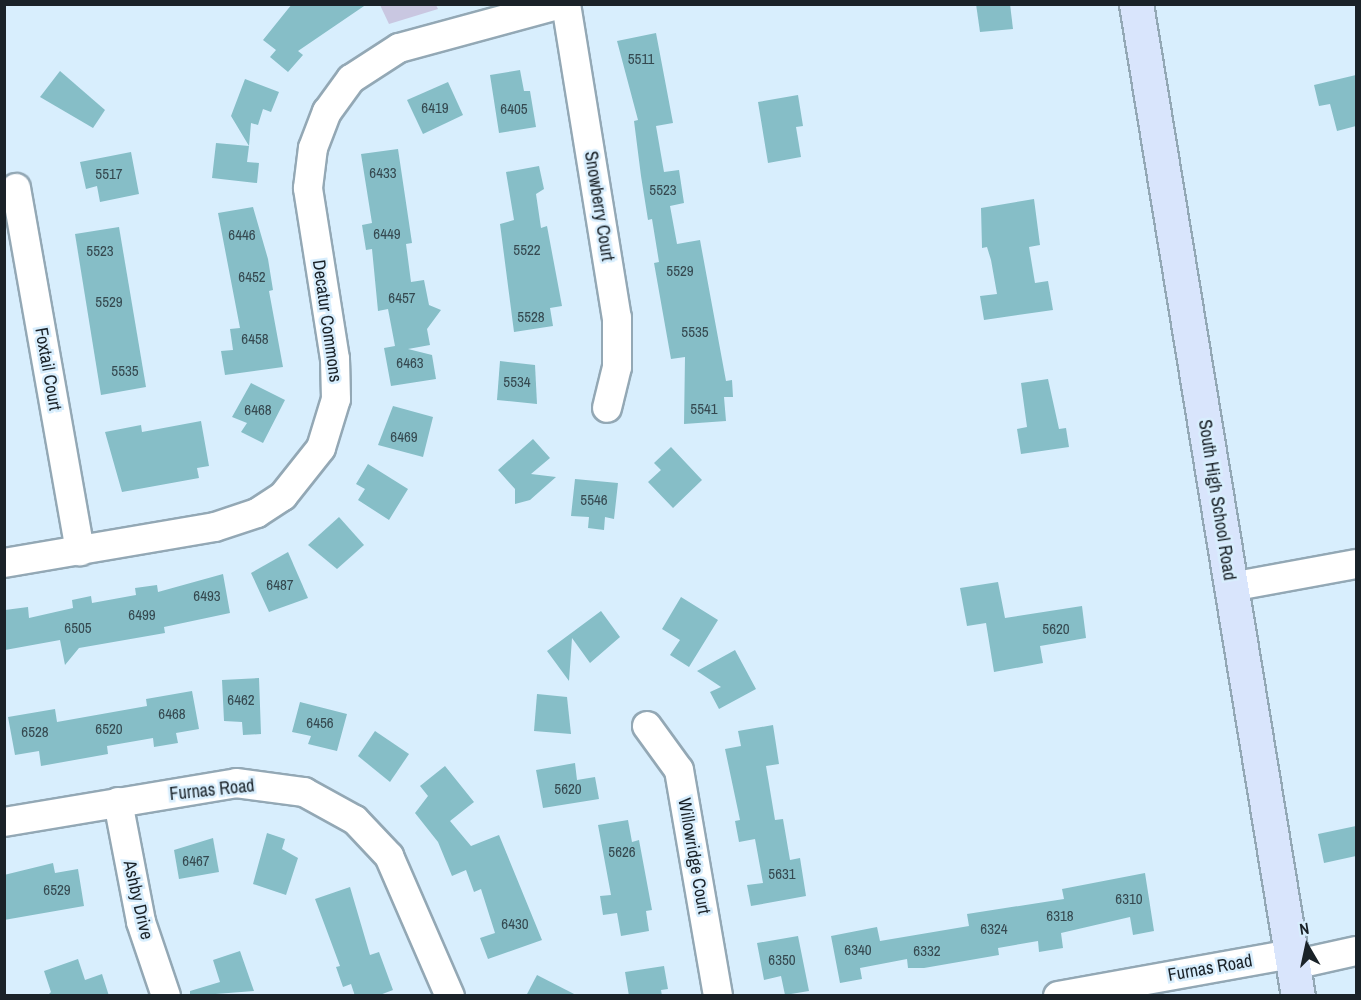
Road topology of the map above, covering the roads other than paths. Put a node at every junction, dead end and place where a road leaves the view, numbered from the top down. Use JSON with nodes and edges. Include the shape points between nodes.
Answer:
{"nodes":[{"id":1,"x":561,"y":4,"type":"edge"},
{"id":2,"x":566,"y":4,"type":"edge"},
{"id":3,"x":1136,"y":4,"type":"edge"},
{"id":4,"x":16,"y":188,"type":"dead end"},
{"id":5,"x":607,"y":408,"type":"dead end"},
{"id":6,"x":80,"y":550,"type":"junction"},
{"id":7,"x":4,"y":563,"type":"edge"},
{"id":8,"x":1356,"y":564,"type":"edge"},
{"id":9,"x":1231,"y":587,"type":"junction"},
{"id":10,"x":647,"y":726,"type":"dead end"},
{"id":11,"x":118,"y":802,"type":"junction"},
{"id":12,"x":4,"y":822,"type":"edge"},
{"id":13,"x":1356,"y":951,"type":"edge"},
{"id":14,"x":1294,"y":972,"type":"edge"},
{"id":15,"x":166,"y":996,"type":"edge"},
{"id":16,"x":450,"y":996,"type":"edge"},
{"id":17,"x":718,"y":996,"type":"edge"},
{"id":18,"x":1058,"y":996,"type":"edge"}],
"edges":[{"from":1,"to":6,"type":"street","name":"Decatur Commons","via":[[399,48],[351,80],[327,112],[313,148],[308,188],[336,389],[325,439],[298,481],[266,508],[232,523]]},
{"from":2,"to":5,"type":"street","name":"Snowberry Court","via":[[617,318],[617,366]]},
{"from":3,"to":9,"type":"main road","name":"South High School Road"},
{"from":4,"to":6,"type":"street","name":"Foxtail Court"},
{"from":6,"to":7,"type":"street","name":"Decatur Commons"},
{"from":8,"to":9,"type":"street"},
{"from":9,"to":14,"type":"main road","name":"South High School Road"},
{"from":10,"to":17,"type":"street","name":"Willowridge Court","via":[[679,770]]},
{"from":11,"to":12,"type":"street","name":"Furnas Road"},
{"from":11,"to":15,"type":"street","name":"Ashby Drive","via":[[138,912]]},
{"from":11,"to":16,"type":"street","name":"Furnas Road","via":[[237,783],[270,784],[330,804],[363,827],[399,872]]},
{"from":13,"to":14,"type":"street","name":"Furnas Road"},
{"from":14,"to":18,"type":"street","name":"Furnas Road"}]}
